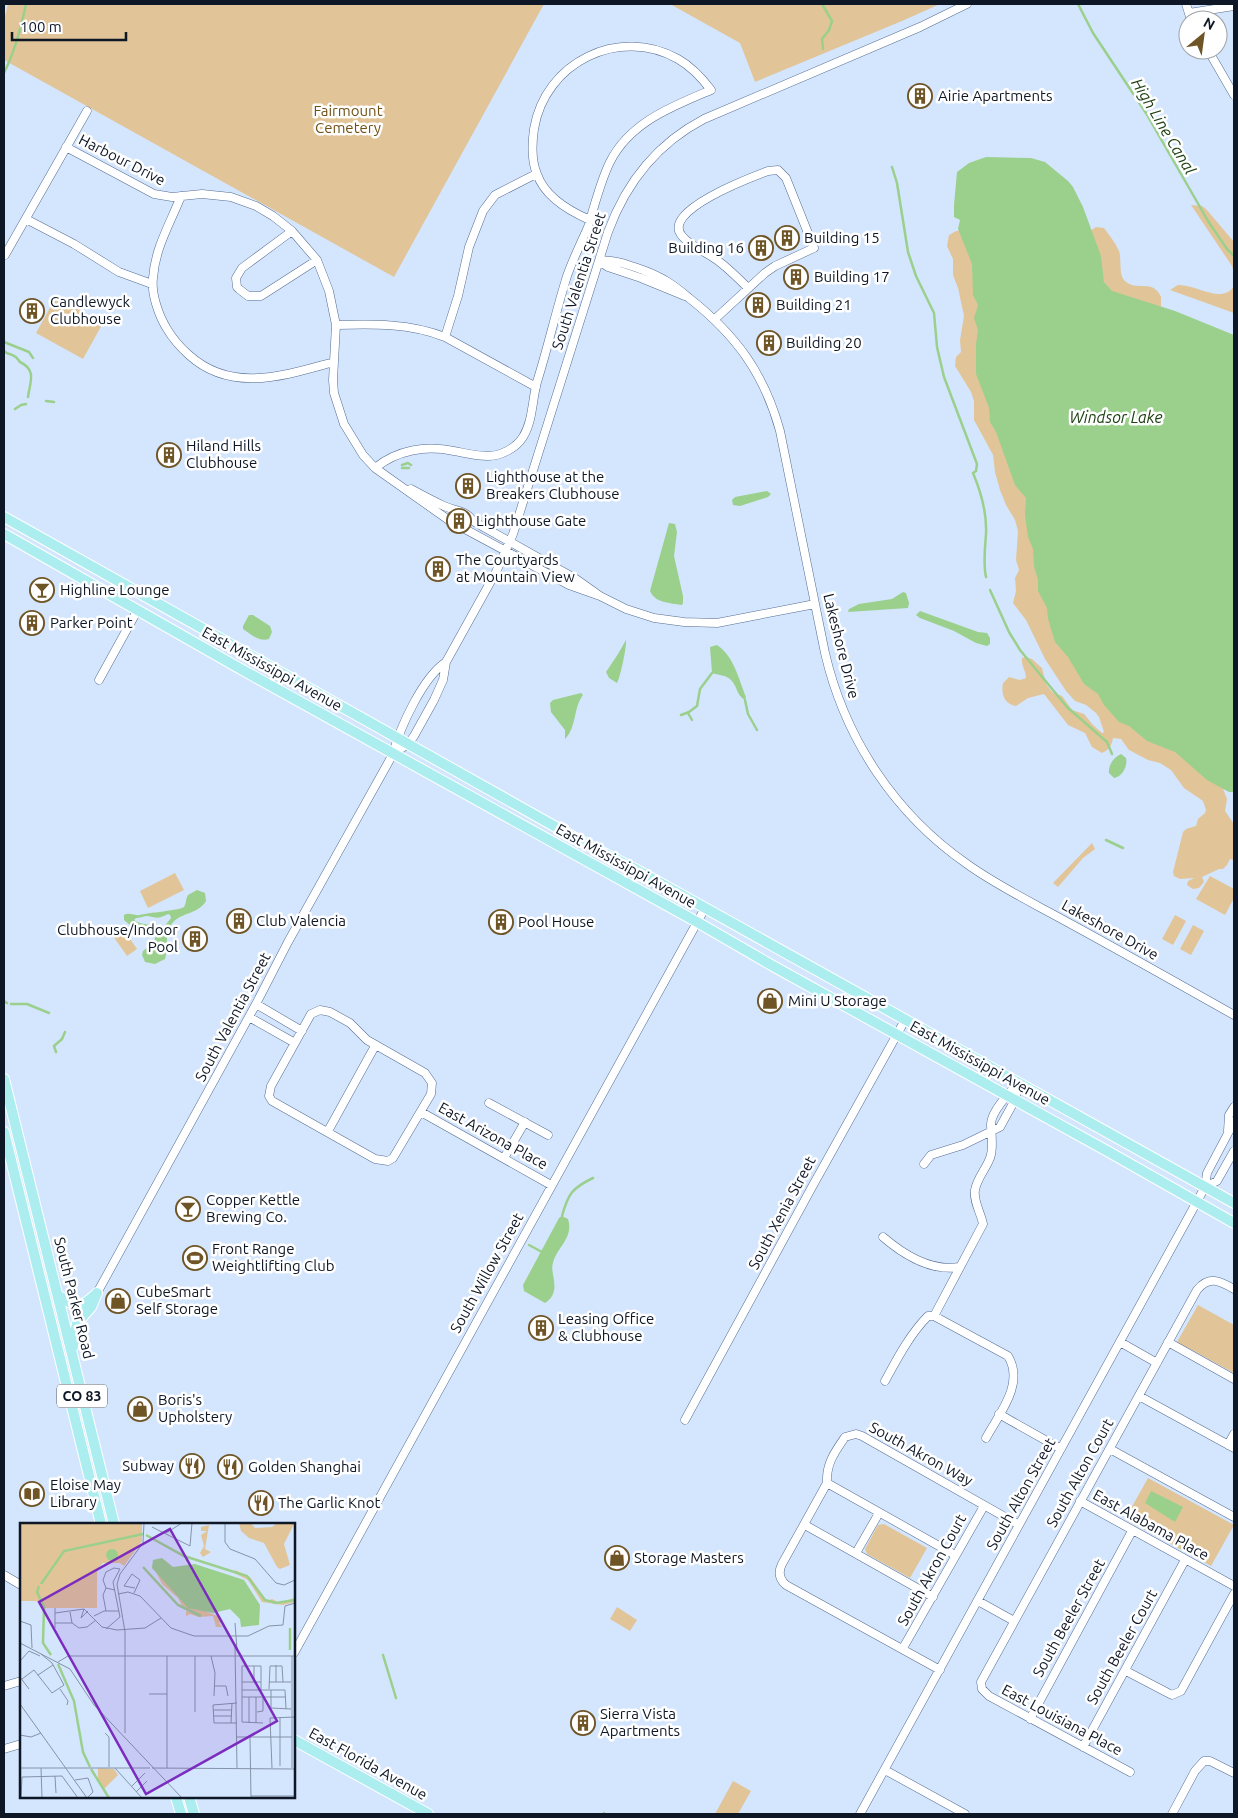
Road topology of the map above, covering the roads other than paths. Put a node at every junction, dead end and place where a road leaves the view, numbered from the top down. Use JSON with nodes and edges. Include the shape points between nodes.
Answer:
{"nodes":[{"id":1,"x":967,"y":4,"type":"edge"},
{"id":2,"x":1234,"y":6,"type":"edge"},
{"id":3,"x":1218,"y":10,"type":"edge"},
{"id":4,"x":1214,"y":60,"type":"edge"},
{"id":5,"x":1234,"y":95,"type":"edge"},
{"id":6,"x":87,"y":111,"type":"dead end"},
{"id":7,"x":66,"y":147,"type":"junction"},
{"id":8,"x":536,"y":174,"type":"junction"},
{"id":9,"x":181,"y":196,"type":"junction"},
{"id":10,"x":26,"y":219,"type":"junction"},
{"id":11,"x":590,"y":220,"type":"junction"},
{"id":12,"x":292,"y":231,"type":"junction"},
{"id":13,"x":6,"y":255,"type":"dead end"},
{"id":14,"x":317,"y":260,"type":"junction"},
{"id":15,"x":599,"y":261,"type":"junction"},
{"id":16,"x":152,"y":284,"type":"junction"},
{"id":17,"x":748,"y":288,"type":"junction"},
{"id":18,"x":716,"y":319,"type":"junction"},
{"id":19,"x":336,"y":326,"type":"junction"},
{"id":20,"x":445,"y":337,"type":"junction"},
{"id":21,"x":334,"y":362,"type":"junction"},
{"id":22,"x":536,"y":387,"type":"junction"},
{"id":23,"x":375,"y":468,"type":"junction"},
{"id":24,"x":393,"y":481,"type":"junction"},
{"id":25,"x":4,"y":517,"type":"edge"},
{"id":26,"x":4,"y":534,"type":"edge"},
{"id":27,"x":510,"y":542,"type":"junction"},
{"id":28,"x":506,"y":550,"type":"junction"},
{"id":29,"x":600,"y":596,"type":"junction"},
{"id":30,"x":815,"y":604,"type":"junction"},
{"id":31,"x":137,"y":611,"type":"junction"},
{"id":32,"x":446,"y":662,"type":"junction"},
{"id":33,"x":99,"y":680,"type":"dead end"},
{"id":34,"x":397,"y":738,"type":"junction"},
{"id":35,"x":408,"y":744,"type":"junction"},
{"id":36,"x":393,"y":754,"type":"junction"},
{"id":37,"x":705,"y":908,"type":"junction"},
{"id":38,"x":697,"y":922,"type":"junction"},
{"id":39,"x":256,"y":1004,"type":"junction"},
{"id":40,"x":1234,"y":1015,"type":"edge"},
{"id":41,"x":249,"y":1016,"type":"junction"},
{"id":42,"x":905,"y":1020,"type":"junction"},
{"id":43,"x":302,"y":1030,"type":"junction"},
{"id":44,"x":897,"y":1034,"type":"junction"},
{"id":45,"x":295,"y":1043,"type":"junction"},
{"id":46,"x":375,"y":1046,"type":"junction"},
{"id":47,"x":4,"y":1080,"type":"edge"},
{"id":48,"x":1019,"y":1083,"type":"junction"},
{"id":49,"x":1010,"y":1097,"type":"junction"},
{"id":50,"x":489,"y":1103,"type":"dead end"},
{"id":51,"x":1234,"y":1107,"type":"edge"},
{"id":52,"x":421,"y":1112,"type":"junction"},
{"id":53,"x":525,"y":1122,"type":"junction"},
{"id":54,"x":1234,"y":1122,"type":"edge"},
{"id":55,"x":328,"y":1131,"type":"junction"},
{"id":56,"x":4,"y":1132,"type":"edge"},
{"id":57,"x":992,"y":1132,"type":"junction"},
{"id":58,"x":548,"y":1135,"type":"dead end"},
{"id":59,"x":1227,"y":1135,"type":"junction"},
{"id":60,"x":1234,"y":1151,"type":"edge"},
{"id":61,"x":504,"y":1158,"type":"junction"},
{"id":62,"x":924,"y":1164,"type":"dead end"},
{"id":63,"x":551,"y":1185,"type":"junction"},
{"id":64,"x":1206,"y":1187,"type":"junction"},
{"id":65,"x":1197,"y":1202,"type":"junction"},
{"id":66,"x":1234,"y":1203,"type":"edge"},
{"id":67,"x":1234,"y":1223,"type":"edge"},
{"id":68,"x":883,"y":1237,"type":"dead end"},
{"id":69,"x":960,"y":1267,"type":"junction"},
{"id":70,"x":1234,"y":1289,"type":"edge"},
{"id":71,"x":97,"y":1293,"type":"junction"},
{"id":72,"x":58,"y":1295,"type":"junction"},
{"id":73,"x":90,"y":1308,"type":"junction"},
{"id":74,"x":49,"y":1315,"type":"junction"},
{"id":75,"x":934,"y":1316,"type":"junction"},
{"id":76,"x":63,"y":1318,"type":"junction"},
{"id":77,"x":1120,"y":1342,"type":"junction"},
{"id":78,"x":1168,"y":1342,"type":"junction"},
{"id":79,"x":72,"y":1354,"type":"junction"},
{"id":80,"x":1157,"y":1363,"type":"junction"},
{"id":81,"x":1234,"y":1379,"type":"edge"},
{"id":82,"x":885,"y":1381,"type":"dead end"},
{"id":83,"x":1139,"y":1396,"type":"junction"},
{"id":84,"x":999,"y":1414,"type":"junction"},
{"id":85,"x":685,"y":1420,"type":"dead end"},
{"id":86,"x":1234,"y":1434,"type":"edge"},
{"id":87,"x":986,"y":1438,"type":"dead end"},
{"id":88,"x":1231,"y":1447,"type":"edge"},
{"id":89,"x":1110,"y":1448,"type":"junction"},
{"id":90,"x":1061,"y":1449,"type":"junction"},
{"id":91,"x":827,"y":1483,"type":"junction"},
{"id":92,"x":1080,"y":1501,"type":"junction"},
{"id":93,"x":984,"y":1506,"type":"junction"},
{"id":94,"x":879,"y":1513,"type":"junction"},
{"id":95,"x":1234,"y":1517,"type":"edge"},
{"id":96,"x":101,"y":1523,"type":"edge"},
{"id":97,"x":114,"y":1523,"type":"edge"},
{"id":98,"x":805,"y":1525,"type":"junction"},
{"id":99,"x":1020,"y":1525,"type":"junction"},
{"id":100,"x":1132,"y":1531,"type":"junction"},
{"id":101,"x":856,"y":1553,"type":"junction"},
{"id":102,"x":955,"y":1555,"type":"junction"},
{"id":103,"x":1186,"y":1560,"type":"junction"},
{"id":104,"x":4,"y":1575,"type":"edge"},
{"id":105,"x":20,"y":1584,"type":"edge"},
{"id":106,"x":1234,"y":1586,"type":"edge"},
{"id":107,"x":1234,"y":1594,"type":"edge"},
{"id":108,"x":933,"y":1597,"type":"junction"},
{"id":109,"x":978,"y":1601,"type":"junction"},
{"id":110,"x":1014,"y":1621,"type":"junction"},
{"id":111,"x":903,"y":1648,"type":"junction"},
{"id":112,"x":295,"y":1651,"type":"edge"},
{"id":113,"x":940,"y":1670,"type":"junction"},
{"id":114,"x":1126,"y":1671,"type":"junction"},
{"id":115,"x":20,"y":1681,"type":"edge"},
{"id":116,"x":4,"y":1686,"type":"edge"},
{"id":117,"x":982,"y":1689,"type":"joint"},
{"id":118,"x":1030,"y":1719,"type":"junction"},
{"id":119,"x":295,"y":1741,"type":"edge"},
{"id":120,"x":20,"y":1744,"type":"edge"},
{"id":121,"x":1083,"y":1747,"type":"junction"},
{"id":122,"x":4,"y":1749,"type":"edge"},
{"id":123,"x":885,"y":1770,"type":"junction"},
{"id":124,"x":1130,"y":1772,"type":"dead end"},
{"id":125,"x":1234,"y":1773,"type":"edge"},
{"id":126,"x":176,"y":1798,"type":"edge"},
{"id":127,"x":189,"y":1798,"type":"edge"},
{"id":128,"x":181,"y":1814,"type":"edge"},
{"id":129,"x":194,"y":1814,"type":"edge"},
{"id":130,"x":428,"y":1814,"type":"edge"},
{"id":131,"x":860,"y":1814,"type":"edge"},
{"id":132,"x":965,"y":1814,"type":"edge"},
{"id":133,"x":1172,"y":1814,"type":"edge"}],
"edges":[{"from":1,"to":15,"type":"street","name":"South Valentia Street","via":[[720,111],[682,132],[654,156],[629,188],[614,216]]},
{"from":2,"to":3,"type":"street"},
{"from":4,"to":5,"type":"street"},
{"from":6,"to":7,"type":"street"},
{"from":7,"to":9,"type":"street","name":"Harbour Drive","via":[[151,193]]},
{"from":7,"to":10,"type":"street"},
{"from":8,"to":11,"type":"street","via":[[555,199]]},
{"from":8,"to":11,"type":"street","via":[[532,138],[539,110],[553,85],[580,59],[606,49],[648,48],[680,60],[692,69],[711,90],[665,110],[625,140],[607,167]]},
{"from":8,"to":20,"type":"street","via":[[495,195],[483,211],[468,247]]},
{"from":9,"to":12,"type":"street","name":"Harbour Drive","via":[[208,194],[238,200],[266,212]]},
{"from":9,"to":16,"type":"street","via":[[158,248]]},
{"from":10,"to":13,"type":"street"},
{"from":10,"to":16,"type":"street","via":[[119,272]]},
{"from":11,"to":22,"type":"street","via":[[565,283]]},
{"from":12,"to":14,"type":"street","name":"Harbour Drive"},
{"from":12,"to":14,"type":"street","via":[[242,268],[236,278],[239,289],[252,297],[265,295]]},
{"from":14,"to":19,"type":"street","name":"Harbour Drive","via":[[332,299]]},
{"from":15,"to":18,"type":"street","name":"Lakeshore Drive","via":[[688,297]]},
{"from":15,"to":27,"type":"street","name":"South Valentia Street"},
{"from":16,"to":21,"type":"street","via":[[161,316],[172,338],[193,359],[215,372],[240,378],[263,378]]},
{"from":17,"to":17,"type":"street","via":[[722,264],[683,238],[678,230],[680,220],[709,196],[768,171],[778,170],[786,178],[814,248],[775,266]]},
{"from":17,"to":18,"type":"street"},
{"from":18,"to":30,"type":"street","name":"Lakeshore Drive","via":[[748,358],[772,407],[780,431]]},
{"from":19,"to":20,"type":"street","via":[[400,326],[431,331]]},
{"from":19,"to":21,"type":"street","name":"Harbour Drive"},
{"from":20,"to":22,"type":"street"},
{"from":21,"to":23,"type":"street","name":"Harbour Drive","via":[[333,386],[341,416],[358,448]]},
{"from":22,"to":23,"type":"street","via":[[528,428],[521,440],[507,451],[488,456],[420,449],[390,458]]},
{"from":23,"to":24,"type":"street","name":"Harbour Drive"},
{"from":24,"to":27,"type":"street","name":"Harbour Drive","via":[[461,511]]},
{"from":24,"to":28,"type":"street","name":"Harbour Drive","via":[[450,521]]},
{"from":25,"to":34,"type":"main road","name":"East Mississippi Avenue"},
{"from":26,"to":31,"type":"main road","name":"East Mississippi Avenue"},
{"from":27,"to":28,"type":"street","name":"South Valentia Street"},
{"from":27,"to":29,"type":"street","name":"Harbour Drive"},
{"from":28,"to":29,"type":"street","name":"Harbour Drive","via":[[574,588]]},
{"from":28,"to":32,"type":"street","name":"South Valentia Street"},
{"from":29,"to":30,"type":"street","name":"Harbour Drive","via":[[646,616],[693,623],[729,622]]},
{"from":30,"to":40,"type":"street","name":"Lakeshore Drive","via":[[831,677],[849,725],[882,780],[921,827],[982,874]]},
{"from":31,"to":33,"type":"street"},
{"from":31,"to":36,"type":"main road","name":"East Mississippi Avenue"},
{"from":32,"to":34,"type":"street","name":"South Valentia Street","via":[[432,676]]},
{"from":32,"to":35,"type":"street","name":"South Valentia Street","via":[[440,688]]},
{"from":34,"to":35,"type":"main road","name":"East Mississippi Avenue"},
{"from":34,"to":36,"type":"street","name":"South Valentia Street"},
{"from":35,"to":36,"type":"street","name":"South Valentia Street"},
{"from":35,"to":37,"type":"main road","name":"East Mississippi Avenue"},
{"from":36,"to":38,"type":"main road","name":"East Mississippi Avenue"},
{"from":36,"to":39,"type":"street","name":"South Valentia Street"},
{"from":37,"to":38,"type":"street","name":"South Willow Street"},
{"from":37,"to":42,"type":"main road","name":"East Mississippi Avenue"},
{"from":38,"to":44,"type":"main road","name":"East Mississippi Avenue"},
{"from":38,"to":63,"type":"street","name":"South Willow Street"},
{"from":39,"to":41,"type":"street","name":"South Valentia Street"},
{"from":39,"to":43,"type":"street"},
{"from":41,"to":45,"type":"street"},
{"from":41,"to":71,"type":"street","name":"South Valentia Street"},
{"from":42,"to":44,"type":"street","name":"South Xenia Street"},
{"from":42,"to":48,"type":"main road","name":"East Mississippi Avenue"},
{"from":43,"to":45,"type":"street"},
{"from":43,"to":46,"type":"street","name":"East Arizona Place","via":[[311,1014],[320,1010],[330,1012],[350,1023]]},
{"from":44,"to":49,"type":"main road","name":"East Mississippi Avenue"},
{"from":44,"to":85,"type":"street","name":"South Xenia Street"},
{"from":45,"to":55,"type":"street","via":[[271,1086],[269,1096],[272,1101]]},
{"from":46,"to":52,"type":"street","name":"East Arizona Place","via":[[425,1073],[432,1083],[431,1094]]},
{"from":46,"to":55,"type":"street"},
{"from":47,"to":72,"type":"main road","name":"South Parker Road","number":"CO 83"},
{"from":48,"to":49,"type":"street"},
{"from":48,"to":64,"type":"main road","name":"East Mississippi Avenue"},
{"from":49,"to":57,"type":"street","via":[[991,1122]]},
{"from":49,"to":65,"type":"main road","name":"East Mississippi Avenue"},
{"from":50,"to":53,"type":"street"},
{"from":51,"to":59,"type":"street","name":"South Alton Street"},
{"from":52,"to":55,"type":"street","via":[[397,1153],[388,1160],[375,1159]]},
{"from":52,"to":61,"type":"street","name":"East Arizona Place"},
{"from":53,"to":58,"type":"street"},
{"from":53,"to":61,"type":"street"},
{"from":54,"to":59,"type":"street","name":"South Alton Street"},
{"from":56,"to":74,"type":"main road","name":"South Parker Road","number":"CO 83"},
{"from":57,"to":62,"type":"street","via":[[931,1155]]},
{"from":57,"to":69,"type":"street","via":[[991,1158],[975,1190],[983,1224]]},
{"from":59,"to":64,"type":"street","name":"South Alton Street","via":[[1206,1176]]},
{"from":60,"to":64,"type":"street","name":"South Alton Street","via":[[1217,1181]]},
{"from":61,"to":63,"type":"street","name":"East Arizona Place"},
{"from":63,"to":112,"type":"street","name":"South Willow Street"},
{"from":64,"to":65,"type":"street","name":"South Alton Street"},
{"from":64,"to":66,"type":"main road","name":"East Mississippi Avenue"},
{"from":65,"to":67,"type":"main road","name":"East Mississippi Avenue"},
{"from":65,"to":77,"type":"street","name":"South Alton Street"},
{"from":68,"to":69,"type":"street","via":[[897,1249],[924,1263]]},
{"from":69,"to":75,"type":"street"},
{"from":70,"to":78,"type":"street","name":"South Alton Court","via":[[1214,1280],[1206,1281],[1197,1290]]},
{"from":71,"to":72,"type":"main road","via":[[87,1303],[78,1305],[68,1303]]},
{"from":71,"to":73,"type":"main road"},
{"from":72,"to":76,"type":"main road","name":"South Parker Road","number":"CO 83"},
{"from":73,"to":76,"type":"main road","via":[[81,1314]]},
{"from":73,"to":79,"type":"main road","via":[[78,1323]]},
{"from":74,"to":76,"type":"main road"},
{"from":74,"to":96,"type":"main road","name":"South Parker Road","number":"CO 83"},
{"from":75,"to":82,"type":"street","via":[[928,1316],[918,1328]]},
{"from":75,"to":84,"type":"street","via":[[1008,1356],[1013,1364],[1014,1384]]},
{"from":76,"to":79,"type":"main road","name":"South Parker Road","number":"CO 83"},
{"from":77,"to":80,"type":"street"},
{"from":77,"to":90,"type":"street","name":"South Alton Street"},
{"from":78,"to":80,"type":"street","name":"South Alton Court"},
{"from":78,"to":81,"type":"street"},
{"from":79,"to":97,"type":"main road","name":"South Parker Road","number":"CO 83"},
{"from":80,"to":83,"type":"street","name":"South Alton Court"},
{"from":83,"to":88,"type":"street"},
{"from":83,"to":89,"type":"street","name":"South Alton Court"},
{"from":84,"to":87,"type":"street"},
{"from":84,"to":90,"type":"street"},
{"from":86,"to":88,"type":"street"},
{"from":89,"to":92,"type":"street","name":"South Alton Court"},
{"from":89,"to":95,"type":"street"},
{"from":90,"to":99,"type":"street","name":"South Alton Street"},
{"from":91,"to":93,"type":"street","name":"South Akron Way","via":[[826,1470],[838,1446],[845,1437],[856,1434]]},
{"from":91,"to":94,"type":"street"},
{"from":91,"to":98,"type":"street","name":"South Akron Way"},
{"from":92,"to":100,"type":"street","name":"East Alabama Place"},
{"from":92,"to":110,"type":"street","name":"South Alton Court"},
{"from":93,"to":99,"type":"street","name":"South Akron Way"},
{"from":93,"to":102,"type":"street","name":"South Akron Court"},
{"from":94,"to":101,"type":"street"},
{"from":94,"to":102,"type":"street"},
{"from":98,"to":101,"type":"street"},
{"from":98,"to":111,"type":"street","name":"South Akron Way","via":[[780,1569],[782,1582]]},
{"from":99,"to":109,"type":"street","name":"South Alton Street"},
{"from":100,"to":103,"type":"street","name":"East Alabama Place"},
{"from":100,"to":118,"type":"street","name":"South Beeler Street"},
{"from":101,"to":108,"type":"street"},
{"from":102,"to":108,"type":"street","name":"South Akron Court"},
{"from":103,"to":106,"type":"street","name":"East Alabama Place"},
{"from":103,"to":114,"type":"street","name":"South Beeler Court"},
{"from":104,"to":105,"type":"street"},
{"from":107,"to":114,"type":"street","via":[[1181,1691],[1168,1694]]},
{"from":108,"to":111,"type":"street","name":"South Akron Court"},
{"from":109,"to":110,"type":"street"},
{"from":109,"to":113,"type":"street","name":"South Alton Street"},
{"from":110,"to":117,"type":"street","name":"South Alton Court","via":[[981,1682]]},
{"from":111,"to":113,"type":"street","name":"South Akron Way"},
{"from":113,"to":123,"type":"street","name":"South Alton Street"},
{"from":114,"to":121,"type":"street","name":"South Beeler Court"},
{"from":115,"to":116,"type":"street"},
{"from":117,"to":118,"type":"street","name":"East Louisiana Place"},
{"from":118,"to":121,"type":"street","name":"East Louisiana Place"},
{"from":119,"to":130,"type":"main road","name":"East Florida Avenue"},
{"from":120,"to":122,"type":"street"},
{"from":121,"to":124,"type":"street","name":"East Louisiana Place"},
{"from":123,"to":131,"type":"street","name":"South Alton Street"},
{"from":123,"to":132,"type":"street"},
{"from":125,"to":133,"type":"street","via":[[1204,1761],[1195,1771]]},
{"from":126,"to":128,"type":"main road"},
{"from":127,"to":129,"type":"main road"}]}
